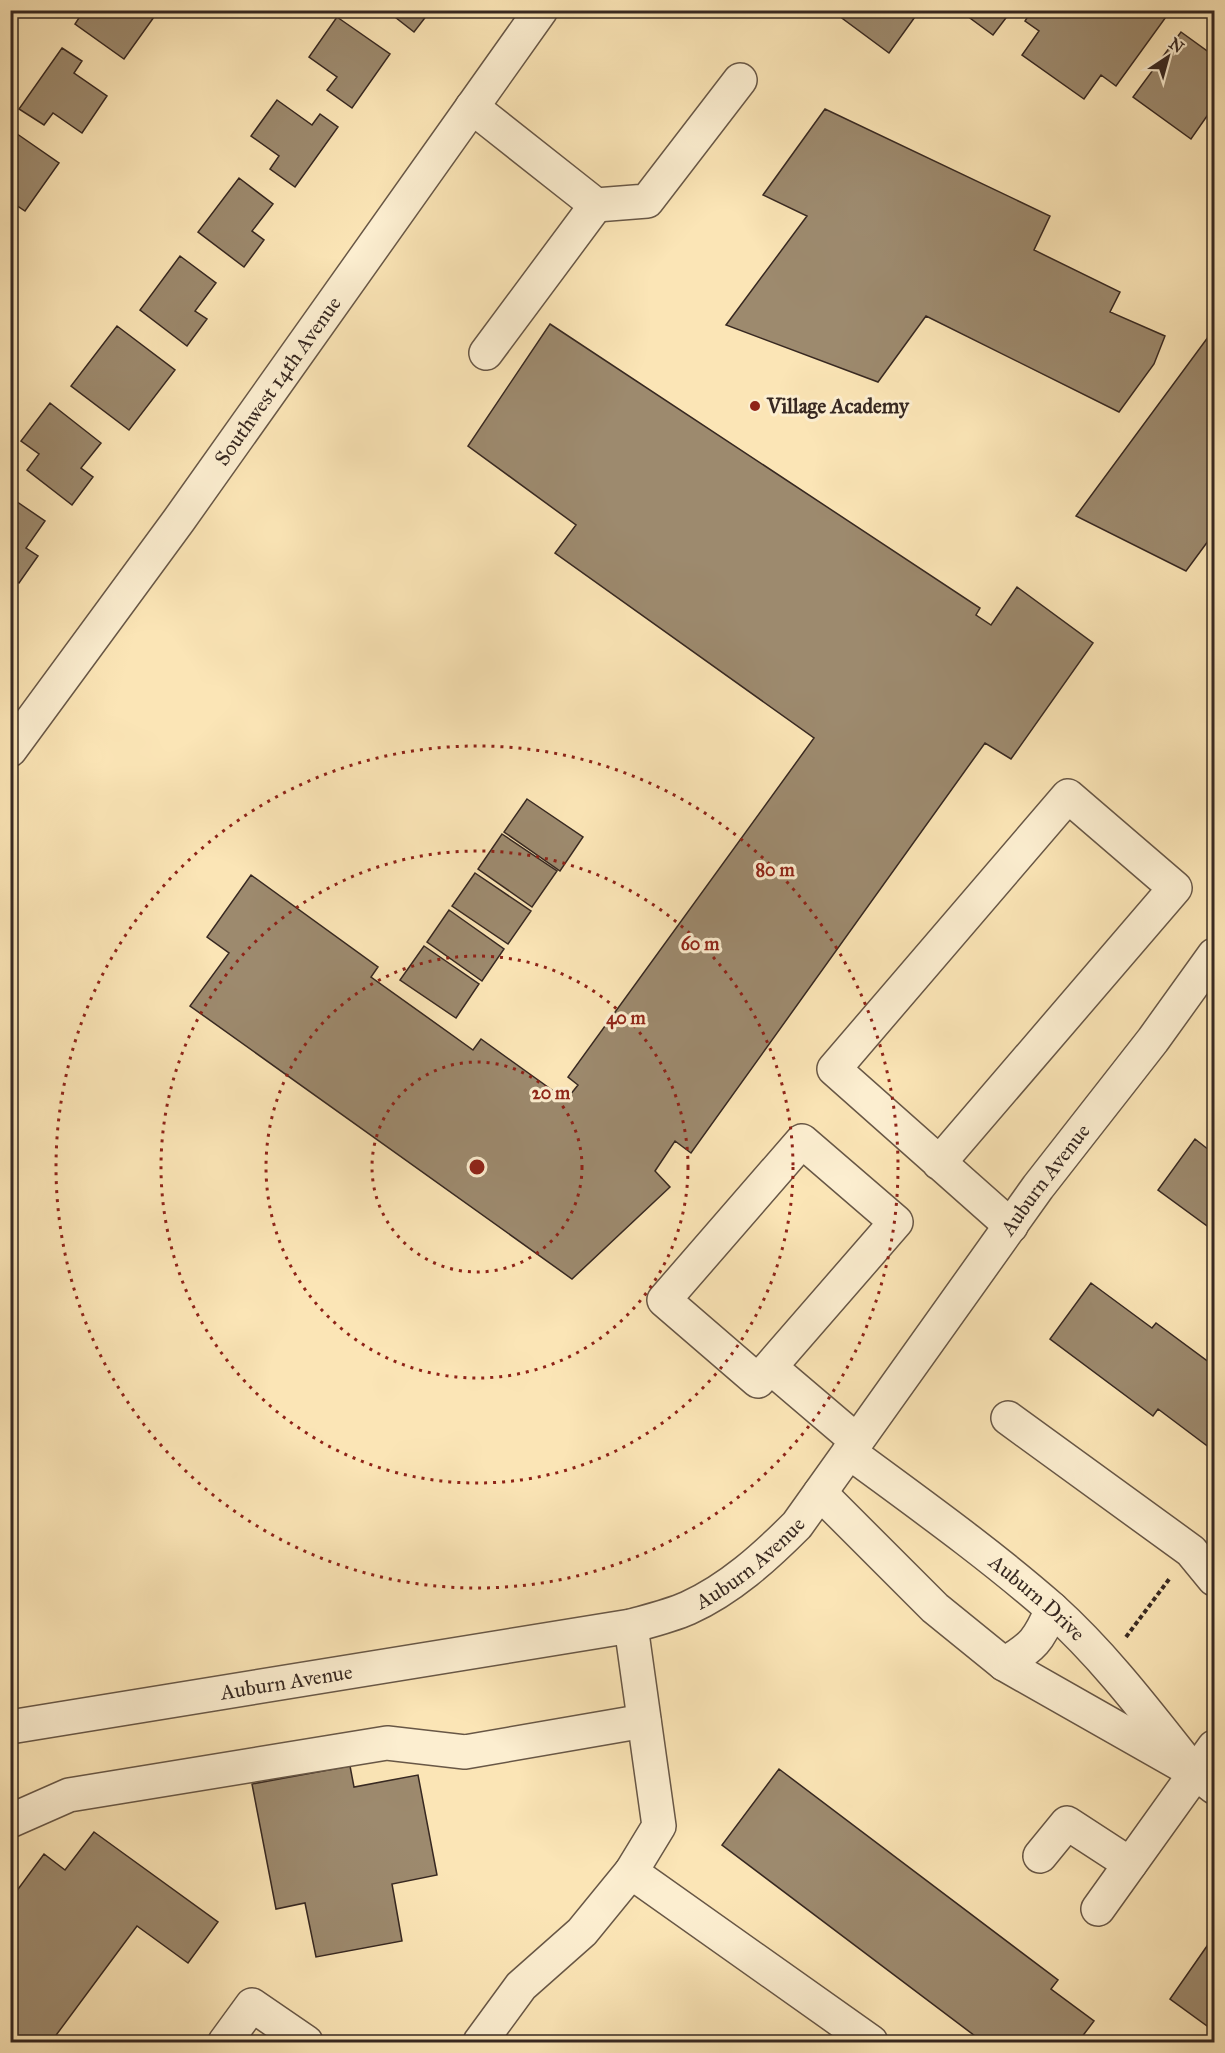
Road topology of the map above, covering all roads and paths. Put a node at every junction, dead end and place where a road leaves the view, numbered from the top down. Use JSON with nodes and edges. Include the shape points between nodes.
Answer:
{"nodes":[{"id":1,"x":541,"y":10,"type":"edge"},
{"id":2,"x":740,"y":80,"type":"dead end"},
{"id":3,"x":472,"y":107,"type":"junction"},
{"id":4,"x":596,"y":205,"type":"junction"},
{"id":5,"x":486,"y":353,"type":"dead end"},
{"id":6,"x":10,"y":750,"type":"edge"},
{"id":7,"x":1215,"y":955,"type":"edge"},
{"id":8,"x":939,"y":1163,"type":"junction"},
{"id":9,"x":1011,"y":1226,"type":"junction"},
{"id":10,"x":770,"y":1367,"type":"junction"},
{"id":11,"x":1008,"y":1418,"type":"dead end"},
{"id":12,"x":853,"y":1447,"type":"junction"},
{"id":13,"x":820,"y":1493,"type":"junction"},
{"id":14,"x":1176,"y":1569,"type":"dead end"},
{"id":15,"x":1215,"y":1579,"type":"edge"},
{"id":16,"x":1052,"y":1609,"type":"junction"},
{"id":17,"x":631,"y":1626,"type":"junction"},
{"id":18,"x":1124,"y":1640,"type":"dead end"},
{"id":19,"x":1004,"y":1664,"type":"junction"},
{"id":20,"x":644,"y":1721,"type":"junction"},
{"id":21,"x":10,"y":1727,"type":"edge"},
{"id":22,"x":1208,"y":1769,"type":"edge"},
{"id":23,"x":10,"y":1821,"type":"edge"},
{"id":24,"x":1041,"y":1856,"type":"dead end"},
{"id":25,"x":1130,"y":1864,"type":"junction"},
{"id":26,"x":631,"y":1872,"type":"junction"},
{"id":27,"x":1098,"y":1909,"type":"dead end"},
{"id":28,"x":225,"y":2043,"type":"edge"},
{"id":29,"x":306,"y":2043,"type":"edge"},
{"id":30,"x":480,"y":2043,"type":"edge"},
{"id":31,"x":871,"y":2043,"type":"edge"}],
"edges":[{"from":1,"to":3,"type":"street","name":"Southwest 14th Avenue"},
{"from":2,"to":4,"type":"street","via":[[647,201]]},
{"from":3,"to":4,"type":"street"},
{"from":3,"to":6,"type":"street","name":"Southwest 14th Avenue","via":[[186,511]]},
{"from":4,"to":5,"type":"street"},
{"from":7,"to":9,"type":"street","name":"Auburn Avenue"},
{"from":8,"to":8,"type":"street","via":[[834,1069],[1068,796],[1175,888]]},
{"from":8,"to":9,"type":"street"},
{"from":9,"to":12,"type":"street","name":"Auburn Avenue"},
{"from":10,"to":10,"type":"street","via":[[896,1222],[802,1142],[664,1300],[758,1381]]},
{"from":10,"to":12,"type":"street","name":"Auburn Drive"},
{"from":11,"to":15,"type":"street","via":[[1191,1551]]},
{"from":12,"to":13,"type":"street","name":"Auburn Avenue"},
{"from":12,"to":16,"type":"street","name":"Auburn Drive"},
{"from":13,"to":17,"type":"street","name":"Auburn Avenue","via":[[797,1525],[767,1555],[725,1587],[687,1608]]},
{"from":13,"to":19,"type":"street","via":[[935,1608]]},
{"from":14,"to":18,"type":"path"},
{"from":16,"to":19,"type":"street","via":[[1042,1633],[1025,1651]]},
{"from":16,"to":22,"type":"street","name":"Auburn Drive"},
{"from":17,"to":20,"type":"street"},
{"from":17,"to":21,"type":"street","name":"Auburn Avenue"},
{"from":19,"to":22,"type":"street"},
{"from":20,"to":23,"type":"street","via":[[465,1752],[387,1743],[69,1795]]},
{"from":20,"to":26,"type":"street","via":[[659,1826]]},
{"from":22,"to":25,"type":"street"},
{"from":24,"to":25,"type":"street","via":[[1067,1823]]},
{"from":25,"to":27,"type":"street"},
{"from":26,"to":30,"type":"street","via":[[582,1932],[520,1986]]},
{"from":26,"to":31,"type":"street"},
{"from":28,"to":29,"type":"street","via":[[252,2005]]}]}
